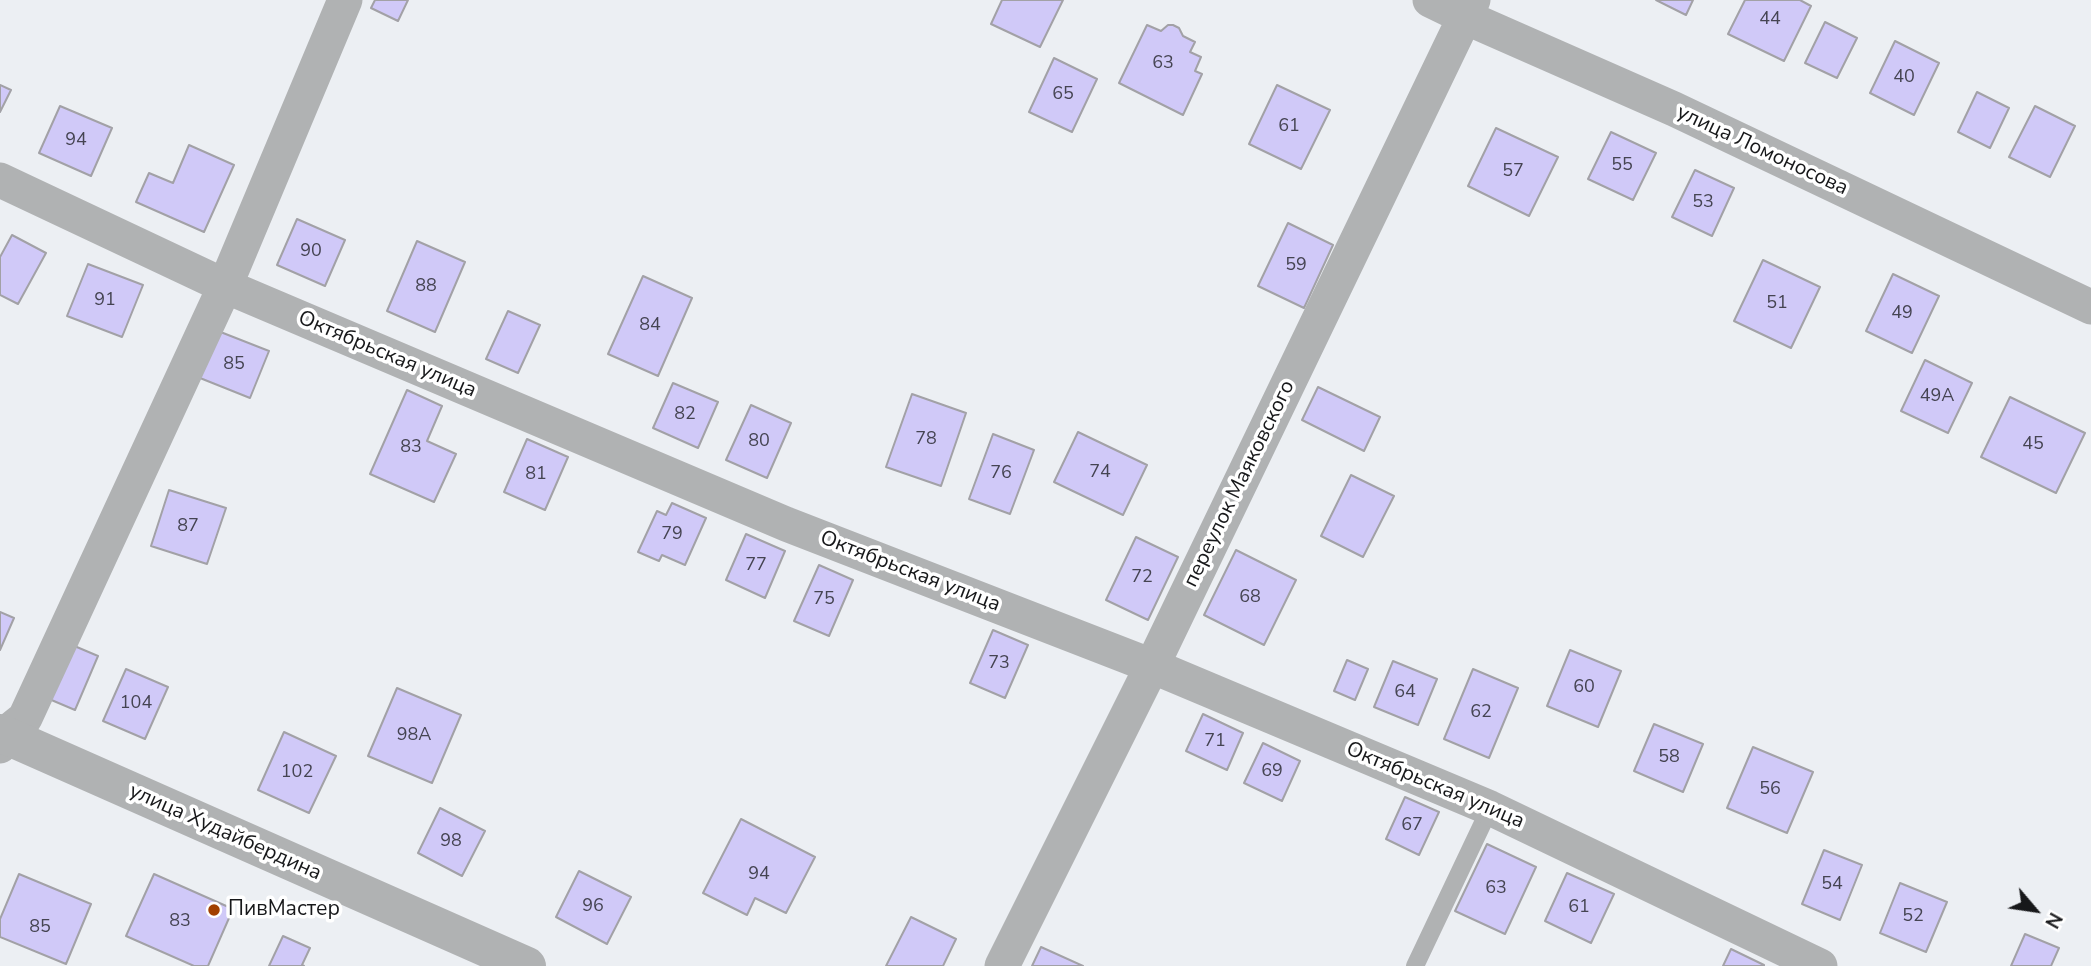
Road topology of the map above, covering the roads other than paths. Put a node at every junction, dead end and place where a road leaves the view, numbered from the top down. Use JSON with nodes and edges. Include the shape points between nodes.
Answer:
{"nodes":[{"id":1,"x":345,"y":0,"type":"edge"},
{"id":2,"x":1430,"y":0,"type":"edge"},
{"id":3,"x":1469,"y":9,"type":"edge"},
{"id":4,"x":0,"y":180,"type":"edge"},
{"id":5,"x":225,"y":286,"type":"junction"},
{"id":6,"x":2091,"y":307,"type":"edge"},
{"id":7,"x":1152,"y":666,"type":"junction"},
{"id":8,"x":1,"y":738,"type":"edge"},
{"id":9,"x":1490,"y":808,"type":"junction"},
{"id":10,"x":527,"y":966,"type":"edge"},
{"id":11,"x":1002,"y":966,"type":"edge"},
{"id":12,"x":1415,"y":966,"type":"edge"},
{"id":13,"x":1820,"y":966,"type":"edge"}],
"edges":[{"from":1,"to":5,"type":"street"},
{"from":2,"to":3,"type":"street","name":"улица Ломоносова"},
{"from":3,"to":6,"type":"street","name":"улица Ломоносова"},
{"from":3,"to":7,"type":"street","name":"переулок Маяковского"},
{"from":4,"to":5,"type":"street","name":"Октябрьская улица"},
{"from":5,"to":7,"type":"street","name":"Октябрьская улица","via":[[786,524]]},
{"from":5,"to":8,"type":"street","via":[[25,718]]},
{"from":7,"to":9,"type":"street","name":"Октябрьская улица"},
{"from":7,"to":11,"type":"street","name":"переулок Маяковского"},
{"from":8,"to":10,"type":"street","name":"улица Худайбердина"},
{"from":9,"to":12,"type":"lane"},
{"from":9,"to":13,"type":"street","name":"Октябрьская улица"}]}
